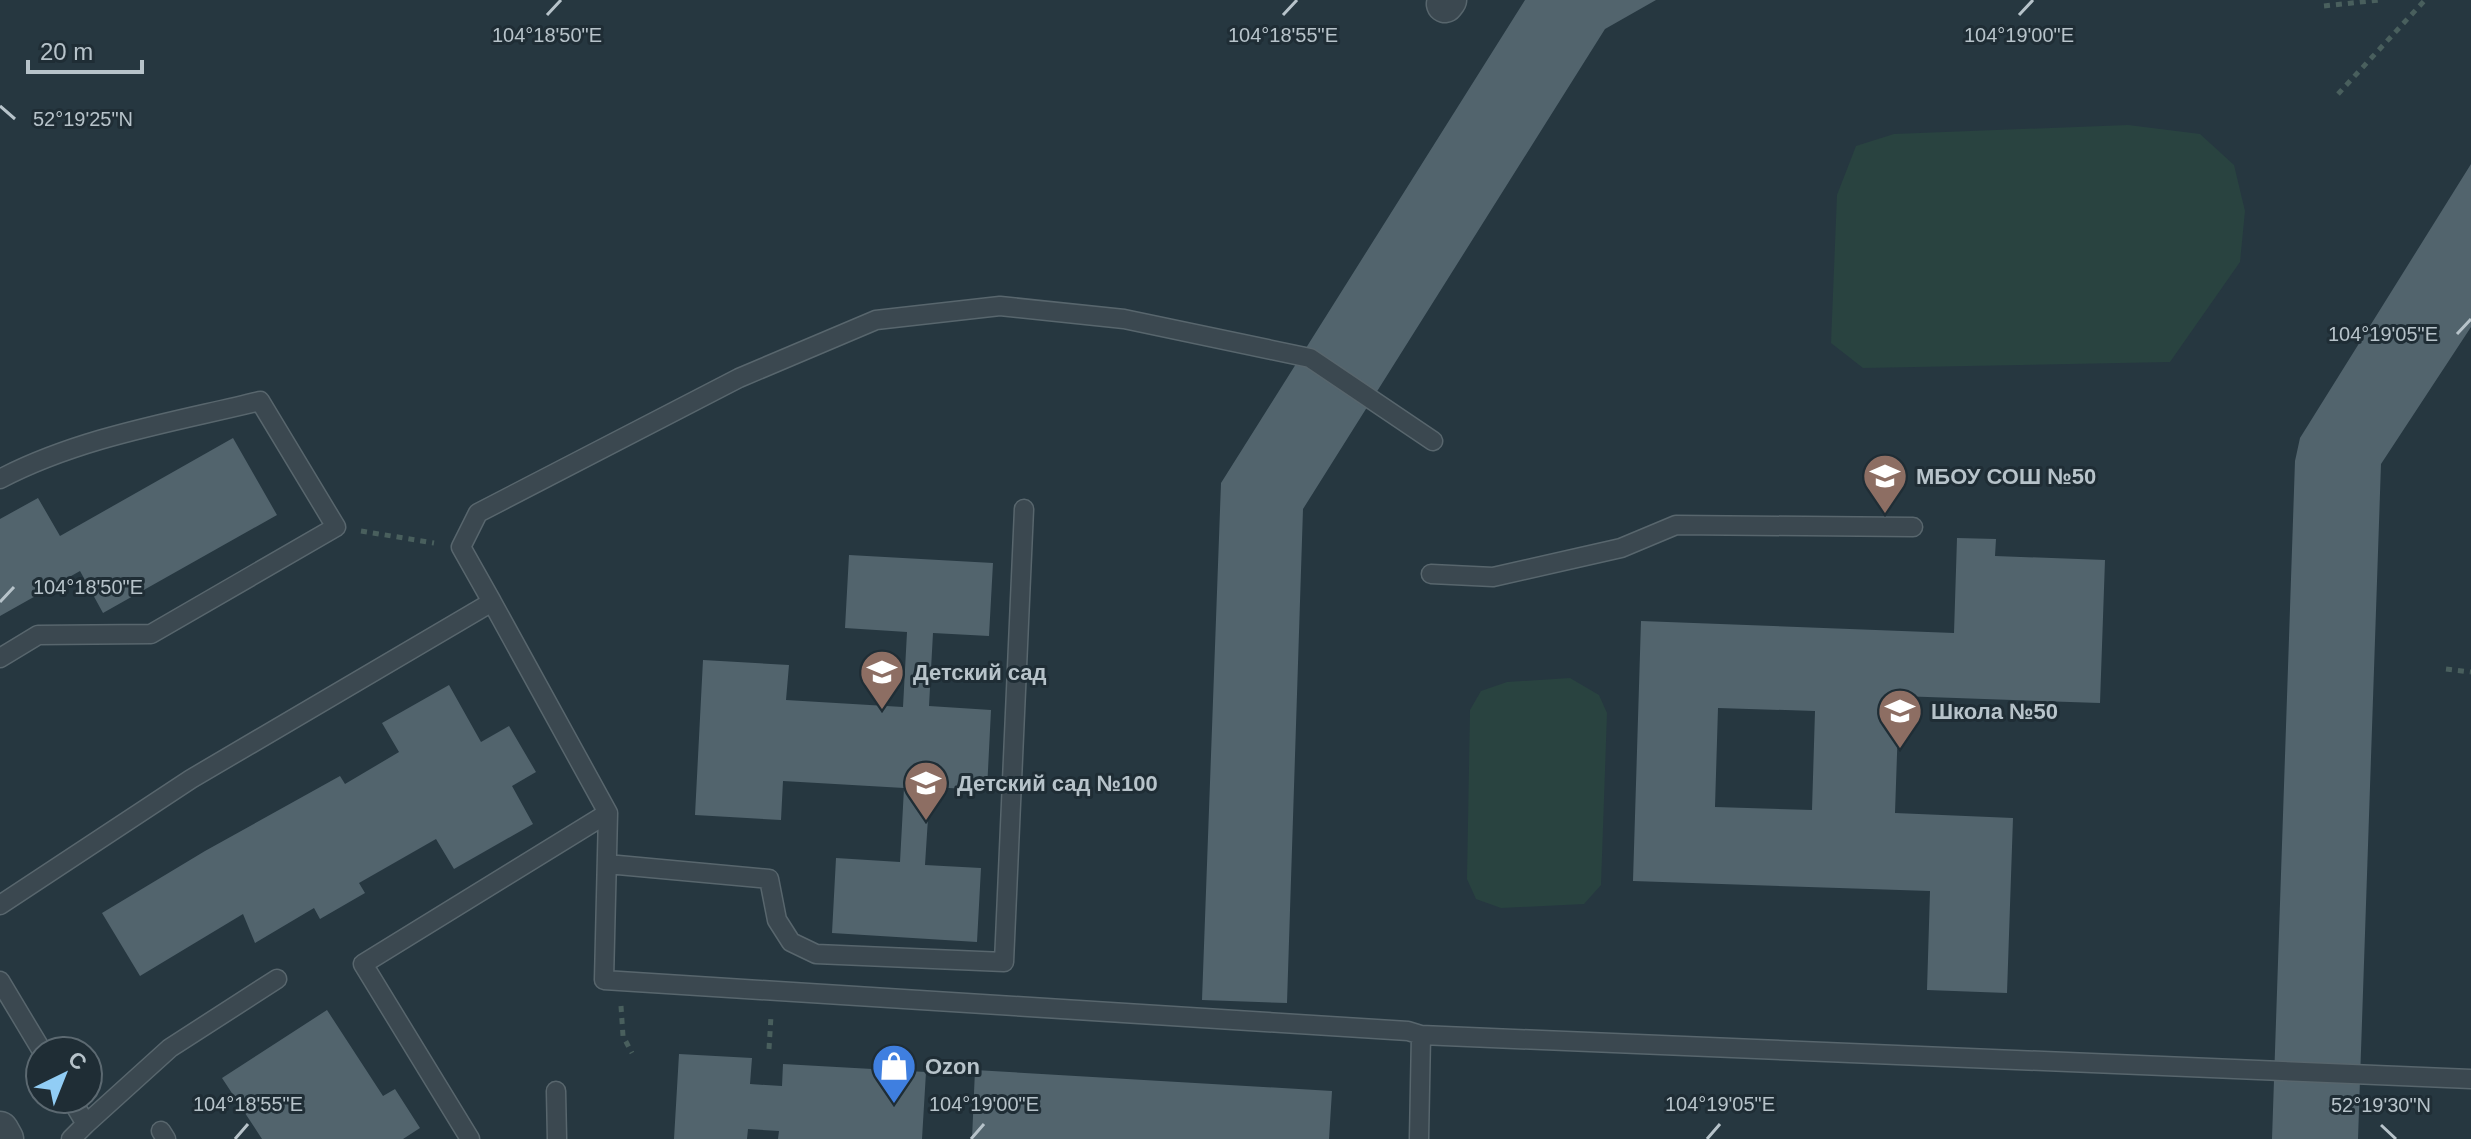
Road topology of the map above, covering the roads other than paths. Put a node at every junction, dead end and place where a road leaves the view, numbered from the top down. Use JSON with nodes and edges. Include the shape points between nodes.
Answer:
{"nodes":[{"id":1,"x":1433,"y":441,"type":"dead end"},
{"id":2,"x":0,"y":479,"type":"edge"},
{"id":3,"x":1024,"y":509,"type":"dead end"},
{"id":4,"x":1913,"y":527,"type":"dead end"},
{"id":5,"x":1431,"y":574,"type":"dead end"},
{"id":6,"x":492,"y":602,"type":"junction"},
{"id":7,"x":0,"y":658,"type":"edge"},
{"id":8,"x":608,"y":813,"type":"junction"},
{"id":9,"x":607,"y":864,"type":"junction"},
{"id":10,"x":0,"y":905,"type":"edge"},
{"id":11,"x":277,"y":979,"type":"dead end"},
{"id":12,"x":0,"y":981,"type":"edge"},
{"id":13,"x":32,"y":1035,"type":"edge"},
{"id":14,"x":1421,"y":1035,"type":"junction"},
{"id":15,"x":2471,"y":1079,"type":"edge"},
{"id":16,"x":556,"y":1091,"type":"dead end"},
{"id":17,"x":81,"y":1115,"type":"edge"},
{"id":18,"x":86,"y":1124,"type":"junction"},
{"id":19,"x":0,"y":1130,"type":"edge"},
{"id":20,"x":5,"y":1139,"type":"edge"},
{"id":21,"x":71,"y":1139,"type":"edge"},
{"id":22,"x":470,"y":1139,"type":"edge"},
{"id":23,"x":557,"y":1139,"type":"edge"},
{"id":24,"x":1419,"y":1139,"type":"edge"}],
"edges":[{"from":1,"to":6,"type":"lane","via":[[1310,358],[1124,319],[1000,306],[876,320],[739,378],[478,513],[461,547]]},
{"from":2,"to":7,"type":"lane","via":[[118,435],[260,401],[336,527],[151,634],[38,635]]},
{"from":3,"to":9,"type":"lane","via":[[1004,962],[816,954],[791,942],[777,920],[769,879]]},
{"from":4,"to":5,"type":"lane","via":[[1676,525],[1621,548],[1493,577]]},
{"from":6,"to":8,"type":"lane"},
{"from":6,"to":10,"type":"lane","via":[[191,779]]},
{"from":8,"to":9,"type":"lane"},
{"from":8,"to":22,"type":"lane","via":[[363,964]]},
{"from":9,"to":14,"type":"lane","via":[[604,980]]},
{"from":11,"to":18,"type":"lane","via":[[170,1048]]},
{"from":12,"to":13,"type":"lane"},
{"from":14,"to":15,"type":"lane"},
{"from":14,"to":24,"type":"lane"},
{"from":16,"to":23,"type":"lane"},
{"from":17,"to":18,"type":"lane"},
{"from":18,"to":21,"type":"lane"},
{"from":19,"to":20,"type":"street"}]}
